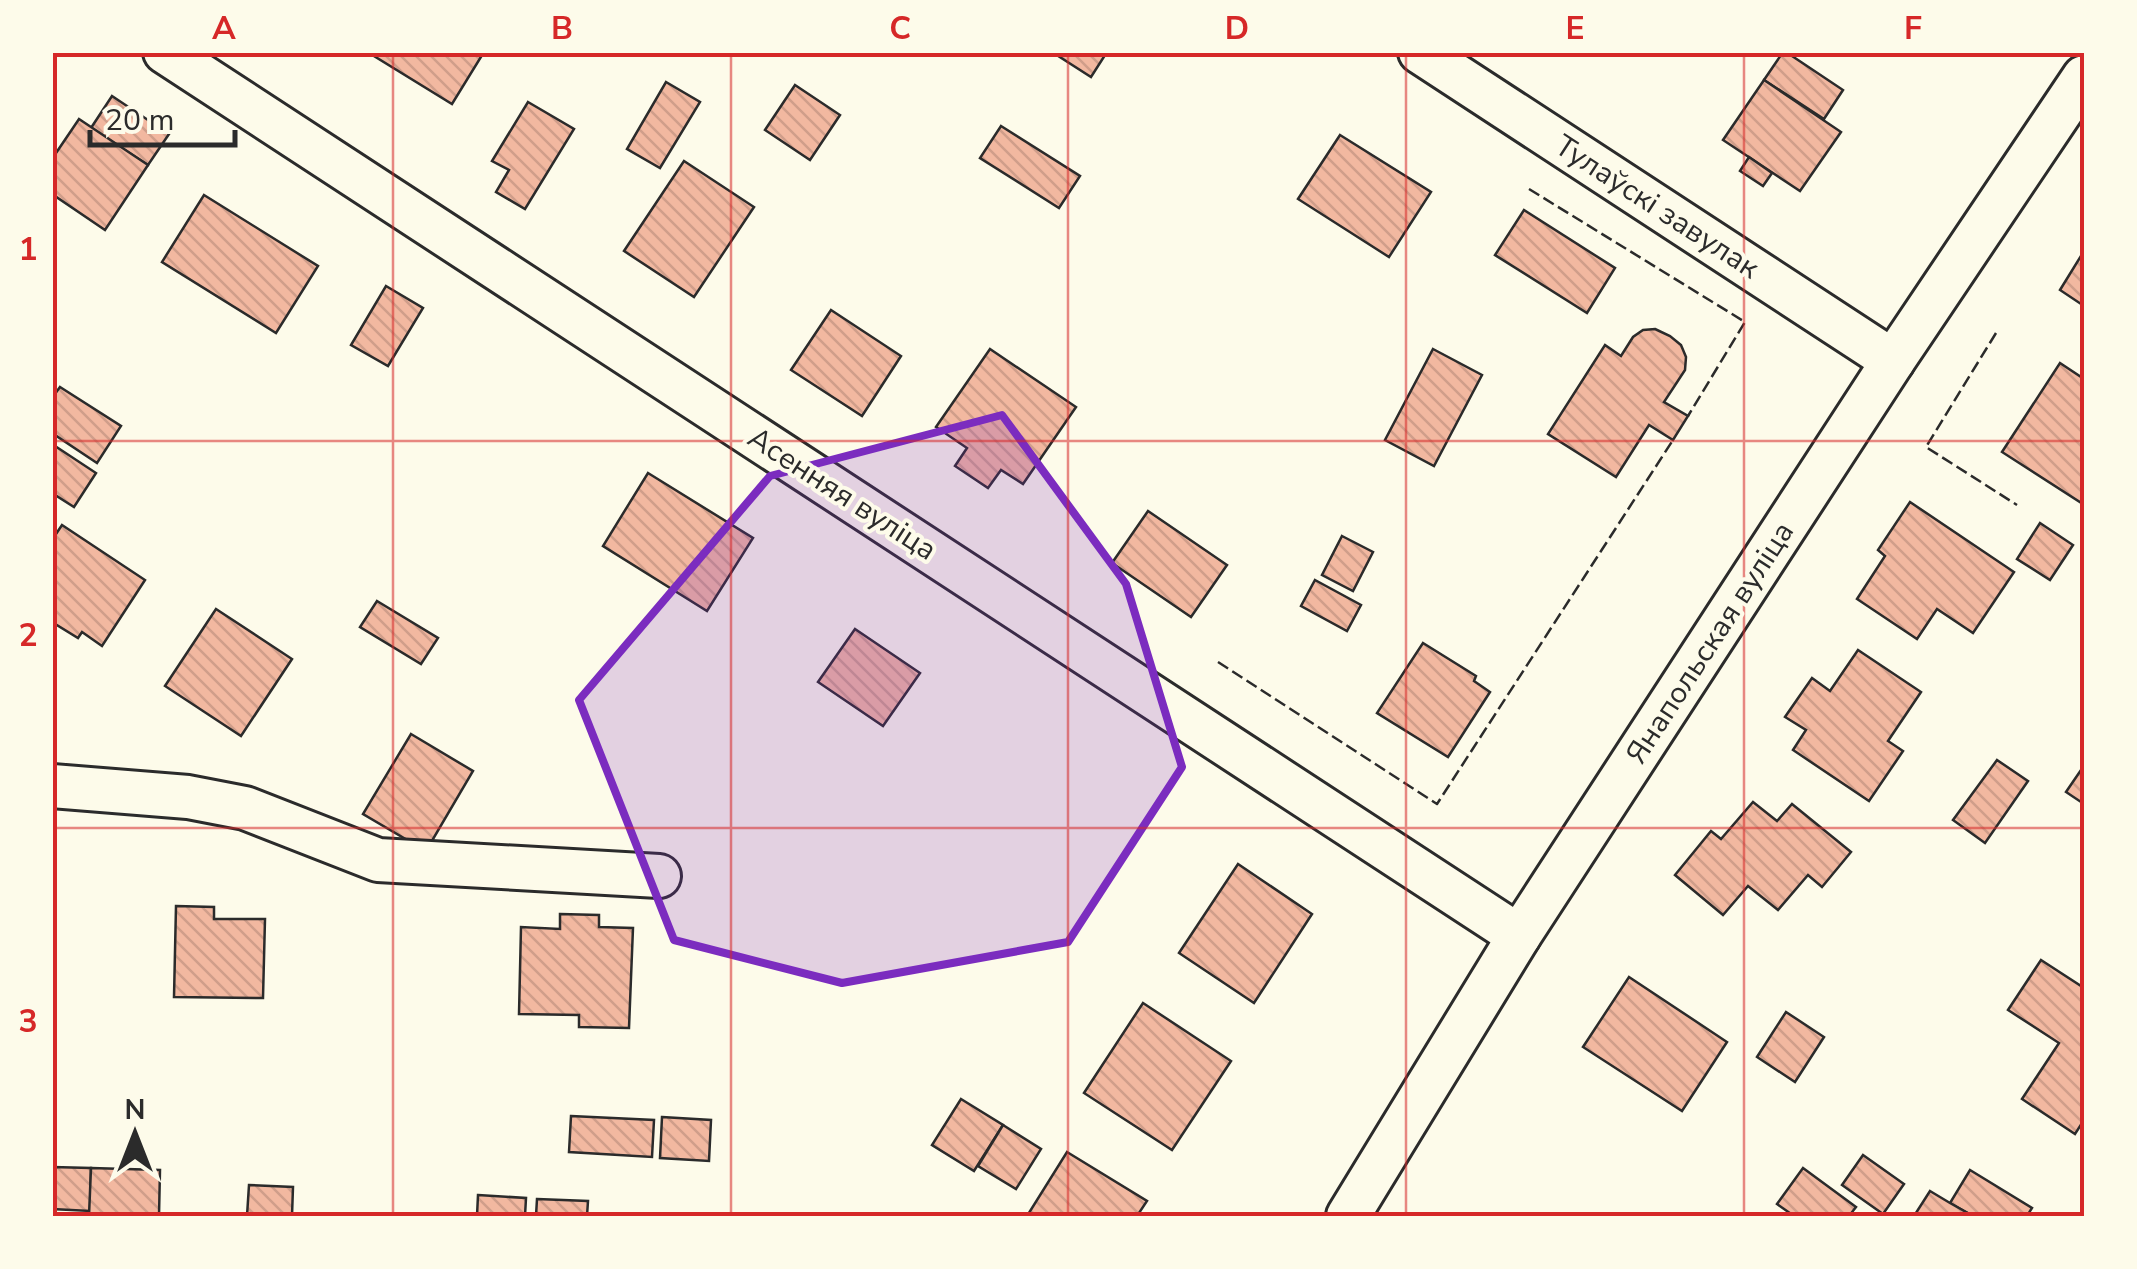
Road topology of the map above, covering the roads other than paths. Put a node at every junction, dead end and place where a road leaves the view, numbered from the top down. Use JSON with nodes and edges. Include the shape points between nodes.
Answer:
{"nodes":[{"id":1,"x":165,"y":52,"type":"edge"},
{"id":2,"x":1420,"y":52,"type":"edge"},
{"id":3,"x":2084,"y":77,"type":"edge"},
{"id":4,"x":1893,"y":361,"type":"junction"},
{"id":5,"x":52,"y":786,"type":"edge"},
{"id":6,"x":659,"y":876,"type":"dead end"},
{"id":7,"x":1519,"y":936,"type":"junction"},
{"id":8,"x":1348,"y":1216,"type":"edge"}],
"edges":[{"from":1,"to":7,"type":"street","name":"Асенняя вуліца"},
{"from":2,"to":4,"type":"street","name":"Тулаўскі завулак"},
{"from":3,"to":4,"type":"street","name":"Янапольская вуліца"},
{"from":4,"to":7,"type":"street","name":"Янапольская вуліца"},
{"from":5,"to":6,"type":"street","via":[[245,808],[378,860]]},
{"from":7,"to":8,"type":"street","name":"Янапольская вуліца"}]}
